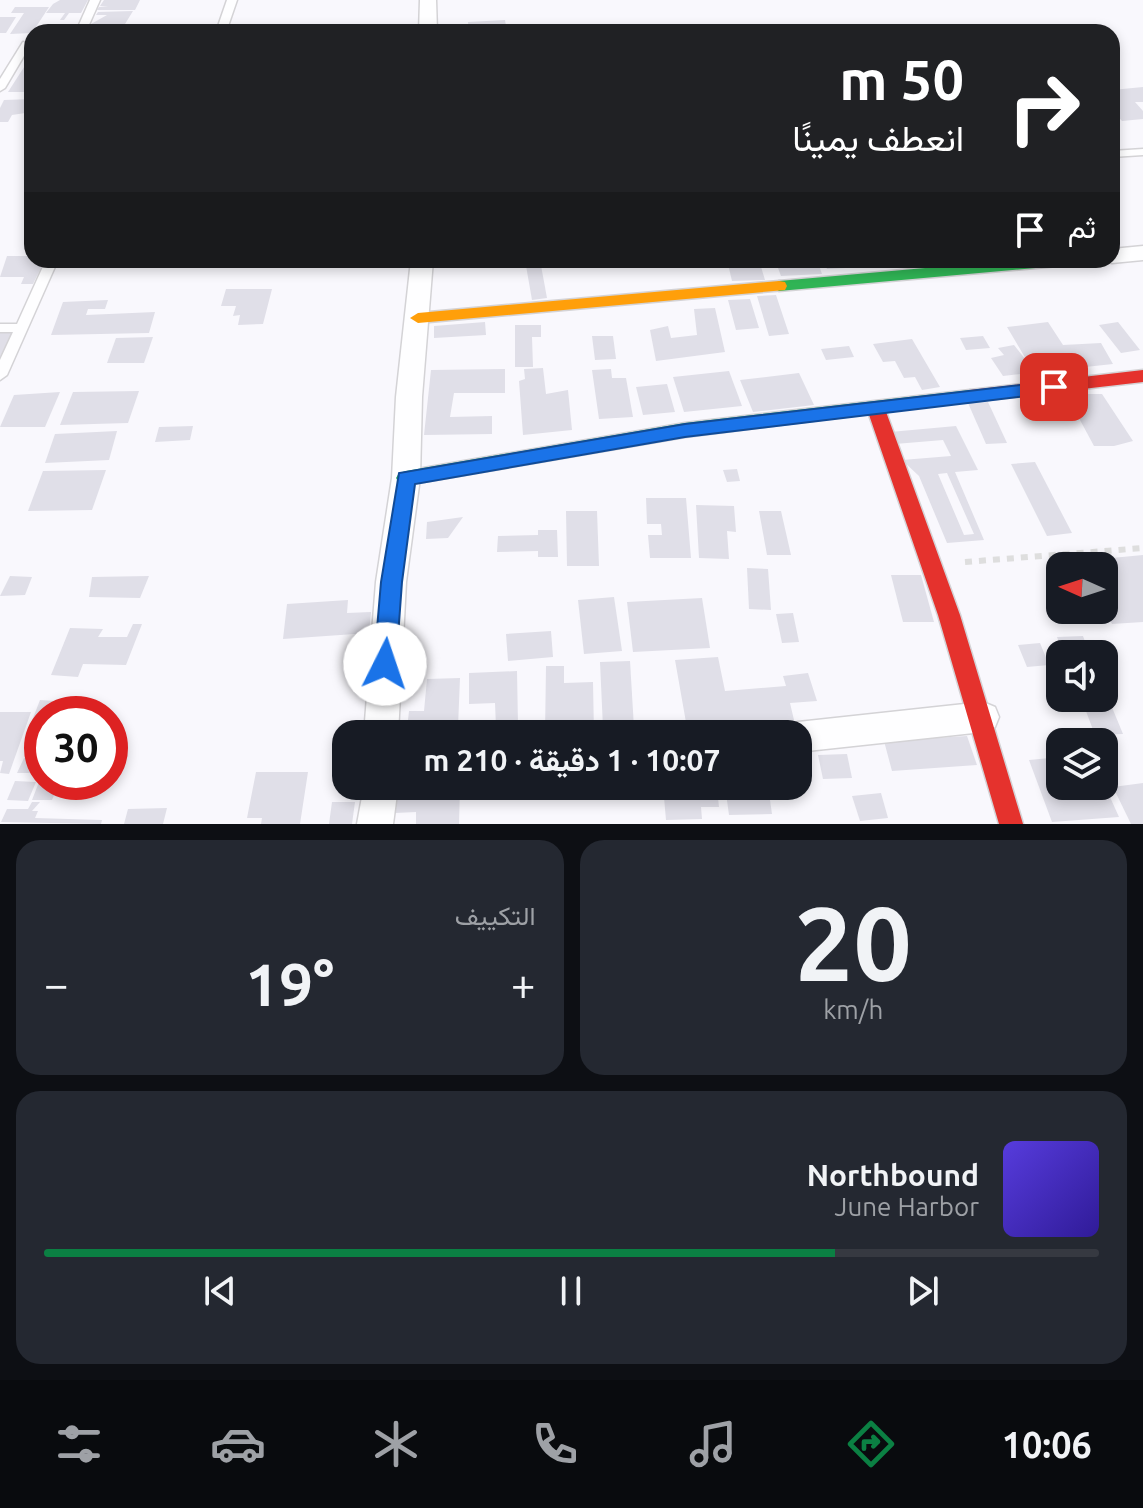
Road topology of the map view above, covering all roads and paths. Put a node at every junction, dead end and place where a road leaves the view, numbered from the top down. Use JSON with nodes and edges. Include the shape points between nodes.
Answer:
{"nodes":[{"id":1,"x":95,"y":0,"type":"edge"},
{"id":2,"x":232,"y":0,"type":"edge"},
{"id":3,"x":428,"y":0,"type":"edge"},
{"id":4,"x":84,"y":24,"type":"edge"},
{"id":5,"x":224,"y":24,"type":"edge"},
{"id":6,"x":428,"y":24,"type":"edge"},
{"id":7,"x":24,"y":47,"type":"edge"},
{"id":8,"x":0,"y":88,"type":"edge"},
{"id":9,"x":1143,"y":152,"type":"edge"},
{"id":10,"x":1120,"y":153,"type":"edge"},
{"id":11,"x":1143,"y":253,"type":"edge"},
{"id":12,"x":1120,"y":255,"type":"edge"},
{"id":13,"x":48,"y":268,"type":"edge"},
{"id":14,"x":421,"y":268,"type":"edge"},
{"id":15,"x":979,"y":268,"type":"edge"},
{"id":16,"x":418,"y":318,"type":"junction"},
{"id":17,"x":0,"y":328,"type":"edge"},
{"id":18,"x":21,"y":328,"type":"junction"},
{"id":19,"x":0,"y":375,"type":"edge"},
{"id":20,"x":1143,"y":376,"type":"edge"},
{"id":21,"x":876,"y":409,"type":"junction"},
{"id":22,"x":406,"y":478,"type":"junction"},
{"id":23,"x":1143,"y":548,"type":"edge"},
{"id":24,"x":934,"y":565,"type":"junction"},
{"id":25,"x":983,"y":717,"type":"junction"},
{"id":26,"x":382,"y":720,"type":"edge"},
{"id":27,"x":812,"y":735,"type":"edge"},
{"id":28,"x":379,"y":800,"type":"edge"},
{"id":29,"x":375,"y":824,"type":"edge"},
{"id":30,"x":1011,"y":824,"type":"edge"}],
"edges":[{"from":1,"to":4,"type":"lane"},
{"from":2,"to":5,"type":"lane"},
{"from":3,"to":6,"type":"street"},
{"from":7,"to":8,"type":"lane"},
{"from":9,"to":10,"type":"lane"},
{"from":11,"to":12,"type":"street"},
{"from":13,"to":18,"type":"lane"},
{"from":14,"to":16,"type":"street"},
{"from":15,"to":16,"type":"street"},
{"from":16,"to":22,"type":"street"},
{"from":17,"to":18,"type":"lane"},
{"from":18,"to":19,"type":"lane"},
{"from":20,"to":21,"type":"street"},
{"from":21,"to":22,"type":"street","via":[[685,430]]},
{"from":21,"to":24,"type":"street"},
{"from":22,"to":26,"type":"street","via":[[391,582]]},
{"from":23,"to":24,"type":"path"},
{"from":24,"to":25,"type":"street"},
{"from":25,"to":27,"type":"street"},
{"from":25,"to":30,"type":"street"},
{"from":28,"to":29,"type":"street"}]}
